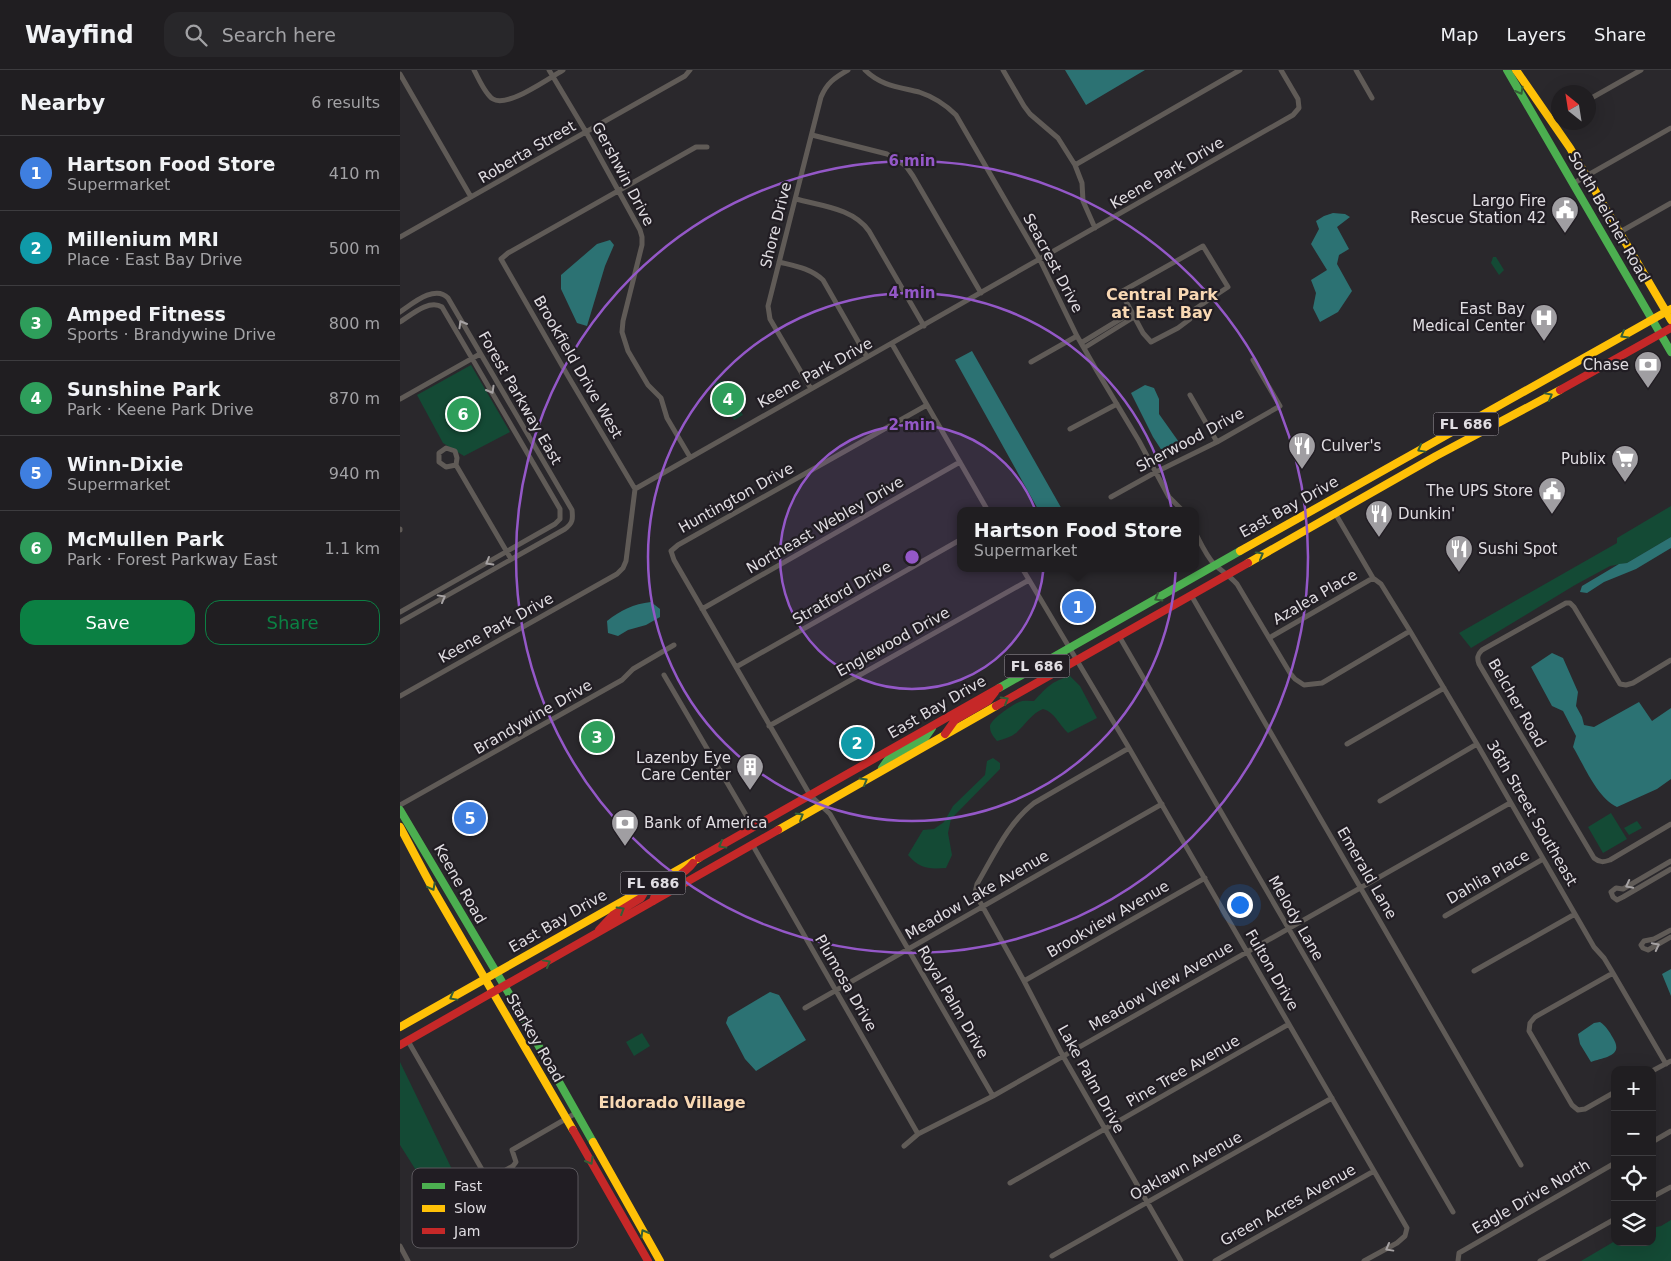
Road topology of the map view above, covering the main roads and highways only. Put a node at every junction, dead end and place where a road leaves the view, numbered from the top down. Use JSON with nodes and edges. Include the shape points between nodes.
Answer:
{"nodes":[{"id":1,"x":1507,"y":70,"type":"edge"},
{"id":2,"x":1516,"y":70,"type":"edge"},
{"id":3,"x":1551,"y":115,"type":"edge"},
{"id":4,"x":1562,"y":130,"type":"edge"},
{"id":5,"x":1669,"y":310,"type":"edge"},
{"id":6,"x":1652,"y":319,"type":"junction"},
{"id":7,"x":1671,"y":320,"type":"edge"},
{"id":8,"x":1671,"y":328,"type":"edge"},
{"id":9,"x":1660,"y":334,"type":"junction"},
{"id":10,"x":1671,"y":352,"type":"edge"},
{"id":11,"x":1323,"y":504,"type":"junction"},
{"id":12,"x":1310,"y":527,"type":"junction"},
{"id":13,"x":998,"y":688,"type":"junction"},
{"id":14,"x":934,"y":725,"type":"junction"},
{"id":15,"x":945,"y":734,"type":"junction"},
{"id":16,"x":879,"y":772,"type":"junction"},
{"id":17,"x":400,"y":810,"type":"edge"},
{"id":18,"x":400,"y":827,"type":"edge"},
{"id":19,"x":694,"y":860,"type":"junction"},
{"id":20,"x":648,"y":886,"type":"junction"},
{"id":21,"x":654,"y":901,"type":"junction"},
{"id":22,"x":594,"y":935,"type":"junction"},
{"id":23,"x":496,"y":973,"type":"junction"},
{"id":24,"x":485,"y":979,"type":"junction"},
{"id":25,"x":504,"y":986,"type":"junction"},
{"id":26,"x":493,"y":993,"type":"junction"},
{"id":27,"x":400,"y":1027,"type":"edge"},
{"id":28,"x":400,"y":1045,"type":"edge"},
{"id":29,"x":648,"y":1261,"type":"edge"},
{"id":30,"x":660,"y":1261,"type":"edge"}],
"edges":[{"from":1,"to":6,"type":"main road","name":"South Belcher Road","one_way":true},
{"from":2,"to":3,"type":"main road","name":"South Belcher Road","via":[[1541,106]]},
{"from":4,"to":5,"type":"main road","name":"South Belcher Road"},
{"from":5,"to":6,"type":"main road","name":"East Bay Drive","number":"FL 686"},
{"from":5,"to":7,"type":"main road","name":"South Belcher Road"},
{"from":6,"to":9,"type":"main road","name":"South Belcher Road"},
{"from":6,"to":11,"type":"main road","name":"East Bay Drive","number":"FL 686","one_way":true},
{"from":8,"to":9,"type":"main road","name":"East Bay Drive","number":"FL 686"},
{"from":9,"to":10,"type":"main road","name":"South Belcher Road"},
{"from":12,"to":9,"type":"main road","name":"East Bay Drive","number":"FL 686","one_way":true},
{"from":11,"to":12,"type":"main road"},
{"from":11,"to":13,"type":"main road","name":"East Bay Drive","number":"FL 686","one_way":true},
{"from":15,"to":12,"type":"main road","name":"East Bay Drive","number":"FL 686","one_way":true},
{"from":13,"to":14,"type":"main road","name":"East Bay Drive","number":"FL 686"},
{"from":13,"to":15,"type":"main road","via":[[988,701],[955,720]]},
{"from":14,"to":16,"type":"main road","via":[[924,738],[889,758]]},
{"from":14,"to":19,"type":"main road","name":"East Bay Drive","number":"FL 686","one_way":true},
{"from":15,"to":16,"type":"main road","name":"East Bay Drive","number":"FL 686"},
{"from":21,"to":16,"type":"main road","name":"East Bay Drive","number":"FL 686","one_way":true},
{"from":17,"to":23,"type":"main road","name":"Keene Road"},
{"from":18,"to":24,"type":"main road","name":"Starkey Road","one_way":true},
{"from":19,"to":20,"type":"main road","name":"East Bay Drive","number":"FL 686"},
{"from":19,"to":21,"type":"main road","via":[[687,871],[655,893]]},
{"from":22,"to":20,"type":"main road","one_way":true,"via":[[613,915],[641,898]]},
{"from":20,"to":23,"type":"main road","name":"East Bay Drive","number":"FL 686"},
{"from":21,"to":22,"type":"main road","name":"East Bay Drive","number":"FL 686"},
{"from":25,"to":22,"type":"main road","name":"East Bay Drive","number":"FL 686","one_way":true},
{"from":23,"to":24,"type":"main road","name":"East Bay Drive","number":"FL 686"},
{"from":23,"to":25,"type":"main road","name":"Starkey Road"},
{"from":24,"to":26,"type":"main road","name":"Starkey Road"},
{"from":24,"to":27,"type":"main road","name":"East Bay Drive","number":"FL 686","one_way":true},
{"from":25,"to":26,"type":"main road","name":"East Bay Drive","number":"FL 686"},
{"from":30,"to":25,"type":"main road","name":"Starkey Road","one_way":true},
{"from":26,"to":28,"type":"main road","name":"East Bay Drive","number":"FL 686"},
{"from":26,"to":29,"type":"main road","name":"Starkey Road","one_way":true}]}
